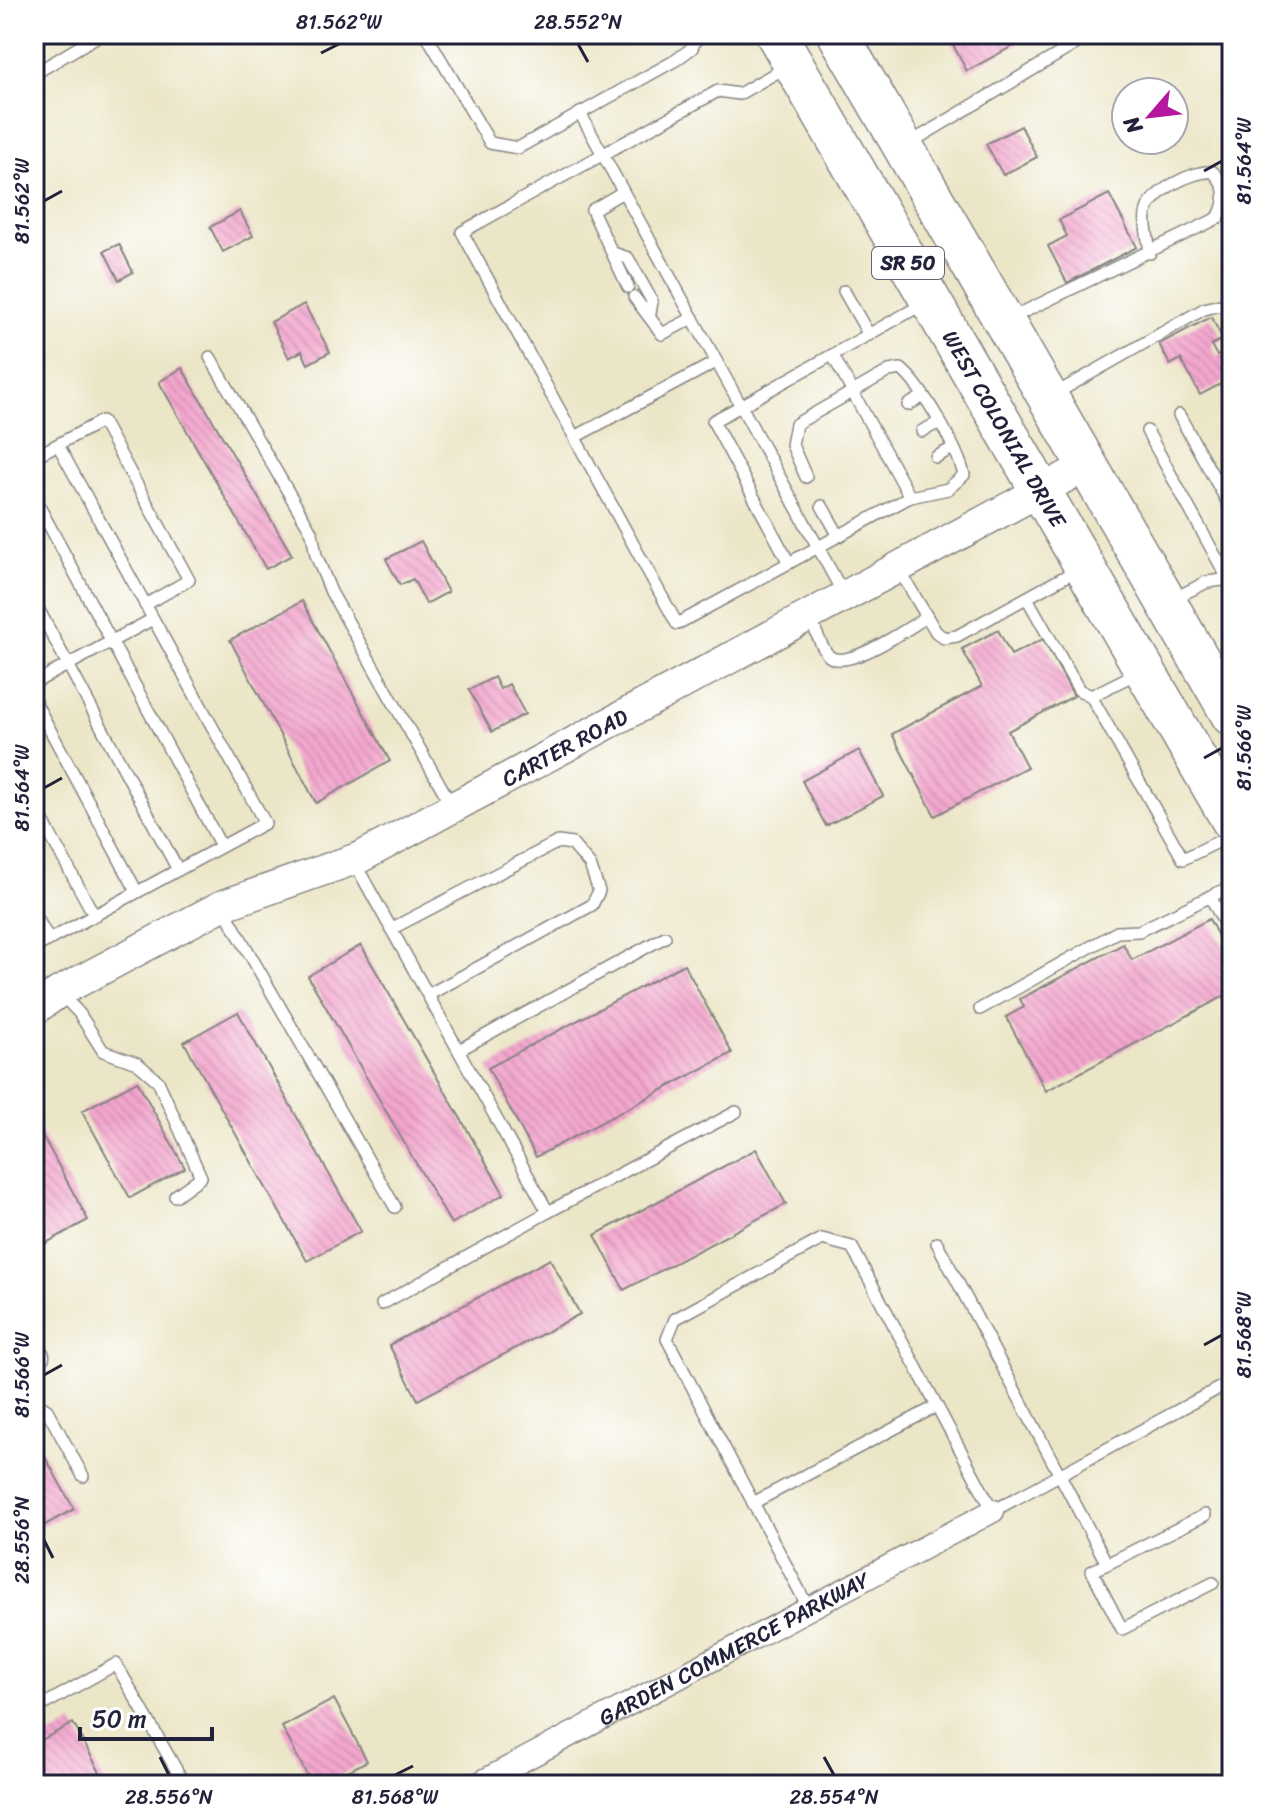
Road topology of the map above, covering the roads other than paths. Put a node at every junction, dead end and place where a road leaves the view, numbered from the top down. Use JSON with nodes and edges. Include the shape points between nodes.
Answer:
{"nodes":[{"id":1,"x":101,"y":34,"type":"edge"},
{"id":2,"x":427,"y":34,"type":"edge"},
{"id":3,"x":698,"y":34,"type":"edge"},
{"id":4,"x":849,"y":37,"type":"edge"},
{"id":5,"x":1084,"y":39,"type":"dead end"},
{"id":6,"x":788,"y":44,"type":"edge"},
{"id":7,"x":34,"y":74,"type":"edge"},
{"id":8,"x":580,"y":113,"type":"junction"},
{"id":9,"x":904,"y":146,"type":"junction"},
{"id":10,"x":603,"y":155,"type":"junction"},
{"id":11,"x":623,"y":192,"type":"junction"},
{"id":12,"x":613,"y":253,"type":"junction"},
{"id":13,"x":1150,"y":253,"type":"junction"},
{"id":14,"x":844,"y":291,"type":"dead end"},
{"id":15,"x":930,"y":300,"type":"junction"},
{"id":16,"x":1232,"y":302,"type":"edge"},
{"id":17,"x":650,"y":314,"type":"junction"},
{"id":18,"x":693,"y":318,"type":"junction"},
{"id":19,"x":1005,"y":321,"type":"junction"},
{"id":20,"x":869,"y":335,"type":"junction"},
{"id":21,"x":833,"y":356,"type":"junction"},
{"id":22,"x":210,"y":357,"type":"dead end"},
{"id":23,"x":716,"y":362,"type":"junction"},
{"id":24,"x":852,"y":391,"type":"junction"},
{"id":25,"x":922,"y":397,"type":"junction"},
{"id":26,"x":1049,"y":397,"type":"junction"},
{"id":27,"x":908,"y":405,"type":"dead end"},
{"id":28,"x":741,"y":406,"type":"junction"},
{"id":29,"x":1179,"y":415,"type":"dead end"},
{"id":30,"x":884,"y":419,"type":"dead end"},
{"id":31,"x":938,"y":423,"type":"junction"},
{"id":32,"x":871,"y":426,"type":"junction"},
{"id":33,"x":922,"y":431,"type":"dead end"},
{"id":34,"x":1147,"y":431,"type":"dead end"},
{"id":35,"x":575,"y":437,"type":"junction"},
{"id":36,"x":58,"y":445,"type":"junction"},
{"id":37,"x":897,"y":445,"type":"dead end"},
{"id":38,"x":953,"y":448,"type":"junction"},
{"id":39,"x":885,"y":451,"type":"junction"},
{"id":40,"x":34,"y":457,"type":"edge"},
{"id":41,"x":936,"y":457,"type":"dead end"},
{"id":42,"x":1088,"y":465,"type":"junction"},
{"id":43,"x":912,"y":471,"type":"dead end"},
{"id":44,"x":806,"y":477,"type":"dead end"},
{"id":45,"x":899,"y":478,"type":"junction"},
{"id":46,"x":1041,"y":491,"type":"junction"},
{"id":47,"x":34,"y":497,"type":"edge"},
{"id":48,"x":910,"y":497,"type":"junction"},
{"id":49,"x":822,"y":506,"type":"dead end"},
{"id":50,"x":1232,"y":510,"type":"edge"},
{"id":51,"x":839,"y":536,"type":"junction"},
{"id":52,"x":818,"y":547,"type":"junction"},
{"id":53,"x":789,"y":563,"type":"junction"},
{"id":54,"x":1085,"y":566,"type":"junction"},
{"id":55,"x":897,"y":567,"type":"junction"},
{"id":56,"x":1230,"y":579,"type":"edge"},
{"id":57,"x":844,"y":596,"type":"junction"},
{"id":58,"x":1027,"y":598,"type":"junction"},
{"id":59,"x":34,"y":601,"type":"edge"},
{"id":60,"x":1166,"y":603,"type":"junction"},
{"id":61,"x":145,"y":605,"type":"junction"},
{"id":62,"x":809,"y":615,"type":"junction"},
{"id":63,"x":927,"y":617,"type":"junction"},
{"id":64,"x":153,"y":619,"type":"junction"},
{"id":65,"x":111,"y":642,"type":"junction"},
{"id":66,"x":68,"y":665,"type":"junction"},
{"id":67,"x":1220,"y":667,"type":"edge"},
{"id":68,"x":1145,"y":669,"type":"junction"},
{"id":69,"x":34,"y":683,"type":"edge"},
{"id":70,"x":1091,"y":696,"type":"junction"},
{"id":71,"x":34,"y":700,"type":"edge"},
{"id":72,"x":1232,"y":716,"type":"edge"},
{"id":73,"x":34,"y":805,"type":"edge"},
{"id":74,"x":452,"y":807,"type":"junction"},
{"id":75,"x":1232,"y":821,"type":"edge"},
{"id":76,"x":1232,"y":835,"type":"edge"},
{"id":77,"x":221,"y":846,"type":"junction"},
{"id":78,"x":353,"y":860,"type":"junction"},
{"id":79,"x":178,"y":870,"type":"junction"},
{"id":80,"x":1232,"y":886,"type":"edge"},
{"id":81,"x":137,"y":892,"type":"junction"},
{"id":82,"x":1210,"y":896,"type":"junction"},
{"id":83,"x":221,"y":906,"type":"junction"},
{"id":84,"x":34,"y":913,"type":"edge"},
{"id":85,"x":94,"y":915,"type":"junction"},
{"id":86,"x":391,"y":929,"type":"junction"},
{"id":87,"x":665,"y":937,"type":"dead end"},
{"id":88,"x":1232,"y":938,"type":"edge"},
{"id":89,"x":49,"y":940,"type":"junction"},
{"id":90,"x":34,"y":948,"type":"edge"},
{"id":91,"x":59,"y":992,"type":"junction"},
{"id":92,"x":428,"y":995,"type":"junction"},
{"id":93,"x":980,"y":1009,"type":"dead end"},
{"id":94,"x":34,"y":1010,"type":"edge"},
{"id":95,"x":459,"y":1050,"type":"junction"},
{"id":96,"x":736,"y":1112,"type":"dead end"},
{"id":97,"x":175,"y":1196,"type":"dead end"},
{"id":98,"x":395,"y":1207,"type":"dead end"},
{"id":99,"x":548,"y":1212,"type":"junction"},
{"id":100,"x":937,"y":1243,"type":"dead end"},
{"id":101,"x":382,"y":1304,"type":"dead end"},
{"id":102,"x":1232,"y":1381,"type":"edge"},
{"id":103,"x":34,"y":1402,"type":"edge"},
{"id":104,"x":937,"y":1406,"type":"junction"},
{"id":105,"x":1060,"y":1475,"type":"junction"},
{"id":106,"x":83,"y":1476,"type":"dead end"},
{"id":107,"x":753,"y":1503,"type":"junction"},
{"id":108,"x":993,"y":1511,"type":"junction"},
{"id":109,"x":1205,"y":1515,"type":"dead end"},
{"id":110,"x":1107,"y":1564,"type":"junction"},
{"id":111,"x":1213,"y":1583,"type":"dead end"},
{"id":112,"x":809,"y":1609,"type":"junction"},
{"id":113,"x":34,"y":1710,"type":"edge"},
{"id":114,"x":185,"y":1785,"type":"edge"},
{"id":115,"x":476,"y":1785,"type":"edge"}],
"edges":[{"from":1,"to":7,"type":"lane"},
{"from":2,"to":8,"type":"lane","via":[[490,143],[518,148]]},
{"from":3,"to":8,"type":"lane","via":[[692,48],[676,60]]},
{"from":4,"to":6,"type":"highway","via":[[818,45]]},
{"from":4,"to":9,"type":"highway","number":"SR 50"},
{"from":5,"to":9,"type":"lane"},
{"from":6,"to":9,"type":"highway","via":[[846,87]]},
{"from":6,"to":10,"type":"lane","via":[[739,94],[718,91]]},
{"from":6,"to":15,"type":"highway","name":"WEST COLONIAL DRIVE","number":"SR 50"},
{"from":8,"to":10,"type":"lane"},
{"from":9,"to":19,"type":"highway","number":"SR 50"},
{"from":10,"to":11,"type":"lane"},
{"from":10,"to":35,"type":"lane","via":[[462,232]]},
{"from":11,"to":12,"type":"lane","via":[[592,210]]},
{"from":11,"to":18,"type":"lane"},
{"from":12,"to":17,"type":"lane","via":[[639,308]]},
{"from":12,"to":17,"type":"lane","via":[[628,258],[652,301]]},
{"from":13,"to":13,"type":"lane","via":[[1218,218],[1226,194],[1213,172],[1197,173],[1155,196],[1146,213]]},
{"from":13,"to":19,"type":"lane"},
{"from":14,"to":20,"type":"lane"},
{"from":15,"to":20,"type":"lane"},
{"from":15,"to":46,"type":"highway","name":"WEST COLONIAL DRIVE","number":"SR 50"},
{"from":16,"to":26,"type":"lane","via":[[1204,309]]},
{"from":17,"to":18,"type":"lane","via":[[662,334]]},
{"from":18,"to":23,"type":"lane"},
{"from":19,"to":26,"type":"highway","number":"SR 50"},
{"from":20,"to":21,"type":"lane"},
{"from":21,"to":24,"type":"lane"},
{"from":21,"to":28,"type":"lane"},
{"from":22,"to":74,"type":"lane","via":[[312,533],[331,592]]},
{"from":23,"to":28,"type":"lane"},
{"from":23,"to":35,"type":"lane"},
{"from":24,"to":25,"type":"lane","via":[[901,369]]},
{"from":24,"to":32,"type":"lane"},
{"from":24,"to":44,"type":"lane","via":[[796,424],[792,445]]},
{"from":25,"to":27,"type":"lane"},
{"from":25,"to":31,"type":"lane"},
{"from":26,"to":42,"type":"highway","number":"SR 50"},
{"from":28,"to":52,"type":"lane"},
{"from":28,"to":53,"type":"lane","via":[[713,421]]},
{"from":29,"to":50,"type":"lane"},
{"from":30,"to":32,"type":"lane"},
{"from":31,"to":33,"type":"lane"},
{"from":31,"to":38,"type":"lane"},
{"from":32,"to":39,"type":"lane"},
{"from":34,"to":56,"type":"lane"},
{"from":35,"to":53,"type":"lane","via":[[677,624]]},
{"from":36,"to":40,"type":"lane"},
{"from":36,"to":61,"type":"lane"},
{"from":36,"to":61,"type":"lane","via":[[102,421],[189,580]]},
{"from":37,"to":39,"type":"lane"},
{"from":38,"to":41,"type":"lane"},
{"from":38,"to":48,"type":"lane","via":[[964,475],[958,483],[933,495]]},
{"from":39,"to":45,"type":"lane"},
{"from":42,"to":46,"type":"street","name":"CARTER ROAD"},
{"from":42,"to":60,"type":"highway","number":"SR 50"},
{"from":43,"to":45,"type":"lane"},
{"from":45,"to":48,"type":"lane"},
{"from":46,"to":54,"type":"highway","name":"WEST COLONIAL DRIVE","number":"SR 50"},
{"from":46,"to":55,"type":"street","name":"CARTER ROAD"},
{"from":47,"to":65,"type":"lane"},
{"from":48,"to":51,"type":"lane"},
{"from":49,"to":51,"type":"lane"},
{"from":51,"to":52,"type":"lane"},
{"from":52,"to":53,"type":"lane"},
{"from":52,"to":57,"type":"lane"},
{"from":54,"to":58,"type":"lane"},
{"from":54,"to":68,"type":"highway","name":"WEST COLONIAL DRIVE","number":"SR 50"},
{"from":55,"to":57,"type":"street","name":"CARTER ROAD"},
{"from":55,"to":63,"type":"lane"},
{"from":56,"to":60,"type":"lane","via":[[1198,586]]},
{"from":57,"to":62,"type":"street","name":"CARTER ROAD"},
{"from":58,"to":63,"type":"lane","via":[[957,636],[944,638]]},
{"from":58,"to":70,"type":"lane","via":[[1072,680]]},
{"from":59,"to":66,"type":"lane"},
{"from":60,"to":67,"type":"highway","number":"SR 50"},
{"from":61,"to":64,"type":"lane"},
{"from":62,"to":63,"type":"lane","via":[[828,655],[837,660],[869,651]]},
{"from":62,"to":74,"type":"street","name":"CARTER ROAD"},
{"from":64,"to":65,"type":"lane"},
{"from":64,"to":77,"type":"lane","via":[[265,823]]},
{"from":65,"to":66,"type":"lane"},
{"from":65,"to":77,"type":"lane"},
{"from":66,"to":69,"type":"lane"},
{"from":66,"to":79,"type":"lane"},
{"from":67,"to":72,"type":"highway","number":"SR 50"},
{"from":68,"to":70,"type":"lane"},
{"from":68,"to":75,"type":"highway","name":"WEST COLONIAL DRIVE","number":"SR 50"},
{"from":70,"to":76,"type":"lane","via":[[1183,859]]},
{"from":71,"to":81,"type":"lane"},
{"from":73,"to":85,"type":"lane"},
{"from":74,"to":78,"type":"street","name":"CARTER ROAD"},
{"from":77,"to":79,"type":"lane"},
{"from":78,"to":83,"type":"street","name":"CARTER ROAD"},
{"from":78,"to":86,"type":"lane"},
{"from":79,"to":81,"type":"lane"},
{"from":80,"to":82,"type":"lane"},
{"from":81,"to":85,"type":"lane"},
{"from":82,"to":88,"type":"lane"},
{"from":82,"to":93,"type":"lane","via":[[1139,931],[1117,932]]},
{"from":83,"to":91,"type":"street","name":"CARTER ROAD"},
{"from":83,"to":98,"type":"lane"},
{"from":84,"to":89,"type":"lane"},
{"from":85,"to":89,"type":"lane"},
{"from":86,"to":92,"type":"lane"},
{"from":86,"to":92,"type":"lane","via":[[558,842],[572,844],[590,865],[599,891],[592,905]]},
{"from":87,"to":95,"type":"lane"},
{"from":89,"to":90,"type":"lane"},
{"from":91,"to":94,"type":"street","name":"CARTER ROAD"},
{"from":91,"to":97,"type":"lane","via":[[103,1051],[137,1063],[158,1081],[201,1177]]},
{"from":92,"to":95,"type":"lane"},
{"from":95,"to":99,"type":"lane"},
{"from":96,"to":99,"type":"lane"},
{"from":99,"to":101,"type":"lane"},
{"from":100,"to":105,"type":"lane"},
{"from":102,"to":105,"type":"lane"},
{"from":103,"to":106,"type":"lane","via":[[47,1410]]},
{"from":104,"to":107,"type":"lane"},
{"from":104,"to":107,"type":"lane","via":[[852,1247],[822,1239],[675,1319],[667,1339]]},
{"from":104,"to":108,"type":"lane"},
{"from":105,"to":108,"type":"lane"},
{"from":105,"to":110,"type":"lane"},
{"from":107,"to":112,"type":"lane"},
{"from":108,"to":112,"type":"street","name":"GARDEN COMMERCE PARKWAY"},
{"from":109,"to":110,"type":"lane"},
{"from":110,"to":111,"type":"lane","via":[[1092,1571],[1122,1629]]},
{"from":112,"to":115,"type":"street","name":"GARDEN COMMERCE PARKWAY"},
{"from":113,"to":114,"type":"lane","via":[[116,1664]]}]}
